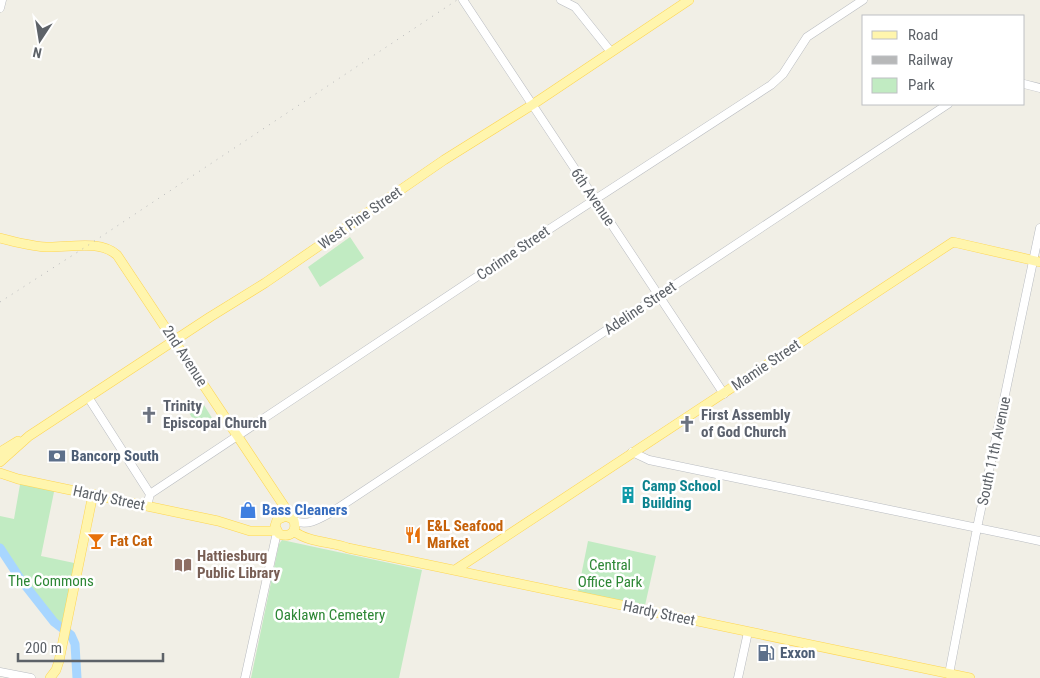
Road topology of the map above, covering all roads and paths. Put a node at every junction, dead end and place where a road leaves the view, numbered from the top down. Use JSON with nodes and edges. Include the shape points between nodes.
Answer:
{"nodes":[{"id":1,"x":2,"y":0,"type":"edge"},
{"id":2,"x":463,"y":0,"type":"edge"},
{"id":3,"x":561,"y":0,"type":"edge"},
{"id":4,"x":689,"y":0,"type":"edge"},
{"id":5,"x":863,"y":0,"type":"edge"},
{"id":6,"x":0,"y":8,"type":"edge"},
{"id":7,"x":611,"y":52,"type":"junction"},
{"id":8,"x":1025,"y":84,"type":"edge"},
{"id":9,"x":1040,"y":88,"type":"edge"},
{"id":10,"x":532,"y":105,"type":"junction"},
{"id":11,"x":946,"y":105,"type":"edge"},
{"id":12,"x":595,"y":199,"type":"junction"},
{"id":13,"x":1040,"y":228,"type":"edge"},
{"id":14,"x":0,"y":238,"type":"edge"},
{"id":15,"x":1037,"y":261,"type":"edge"},
{"id":16,"x":659,"y":295,"type":"junction"},
{"id":17,"x":174,"y":341,"type":"junction"},
{"id":18,"x":724,"y":394,"type":"junction"},
{"id":19,"x":88,"y":397,"type":"junction"},
{"id":20,"x":237,"y":436,"type":"junction"},
{"id":21,"x":632,"y":452,"type":"junction"},
{"id":22,"x":4,"y":453,"type":"edge"},
{"id":23,"x":0,"y":462,"type":"edge"},
{"id":24,"x":7,"y":476,"type":"edge"},
{"id":25,"x":94,"y":494,"type":"junction"},
{"id":26,"x":150,"y":494,"type":"junction"},
{"id":27,"x":147,"y":506,"type":"junction"},
{"id":28,"x":291,"y":521,"type":"junction"},
{"id":29,"x":977,"y":528,"type":"junction"},
{"id":30,"x":279,"y":533,"type":"junction"},
{"id":31,"x":1040,"y":542,"type":"edge"},
{"id":32,"x":348,"y":548,"type":"junction"},
{"id":33,"x":455,"y":570,"type":"junction"},
{"id":34,"x":748,"y":632,"type":"junction"},
{"id":35,"x":0,"y":672,"type":"edge"},
{"id":36,"x":949,"y":674,"type":"junction"},
{"id":37,"x":31,"y":678,"type":"edge"},
{"id":38,"x":50,"y":678,"type":"edge"},
{"id":39,"x":245,"y":678,"type":"edge"},
{"id":40,"x":738,"y":678,"type":"edge"},
{"id":41,"x":970,"y":678,"type":"edge"}],
"edges":[{"from":1,"to":6,"type":"street"},
{"from":2,"to":10,"type":"street","name":"6th Avenue"},
{"from":3,"to":7,"type":"street","via":[[575,7]]},
{"from":4,"to":7,"type":"main road","name":"West Pine Street"},
{"from":5,"to":12,"type":"street","name":"Corinne Street","via":[[807,37],[783,74],[771,85]]},
{"from":7,"to":10,"type":"main road","name":"West Pine Street"},
{"from":8,"to":9,"type":"street"},
{"from":10,"to":12,"type":"street","name":"6th Avenue"},
{"from":10,"to":17,"type":"main road","name":"West Pine Street","via":[[444,160],[306,256]]},
{"from":11,"to":16,"type":"street","name":"Adeline Street"},
{"from":12,"to":16,"type":"street","name":"6th Avenue"},
{"from":12,"to":20,"type":"street","name":"Corinne Street"},
{"from":13,"to":15,"type":"street","name":"South 11th Avenue"},
{"from":14,"to":17,"type":"main road","name":"2nd Avenue","via":[[46,247],[106,248],[118,255]]},
{"from":15,"to":18,"type":"main road","name":"Mamie Street","via":[[953,242]]},
{"from":15,"to":29,"type":"street","name":"South 11th Avenue"},
{"from":16,"to":18,"type":"street","name":"6th Avenue"},
{"from":16,"to":28,"type":"street","name":"Adeline Street","via":[[320,523]]},
{"from":17,"to":19,"type":"main road","name":"West Pine Street"},
{"from":17,"to":20,"type":"main road","name":"2nd Avenue"},
{"from":18,"to":21,"type":"main road","name":"Mamie Street"},
{"from":19,"to":22,"type":"main road","name":"West Pine Street","via":[[29,436],[16,441]]},
{"from":19,"to":26,"type":"street"},
{"from":20,"to":26,"type":"street","name":"Corinne Street"},
{"from":20,"to":28,"type":"main road","name":"2nd Avenue"},
{"from":21,"to":29,"type":"street","via":[[649,460]]},
{"from":21,"to":33,"type":"main road","name":"Mamie Street"},
{"from":22,"to":23,"type":"main road","name":"West Pine Street"},
{"from":22,"to":24,"type":"main road","via":[[12,475]]},
{"from":24,"to":25,"type":"main road","name":"Hardy Street"},
{"from":25,"to":27,"type":"main road","name":"Hardy Street"},
{"from":25,"to":38,"type":"main road","via":[[58,666]]},
{"from":26,"to":27,"type":"street"},
{"from":27,"to":30,"type":"main road","name":"Hardy Street","via":[[218,521],[233,521]]},
{"from":28,"to":30,"type":"main road"},
{"from":28,"to":30,"type":"main road","via":[[280,518]]},
{"from":28,"to":32,"type":"main road","name":"Hardy Street","via":[[304,537]]},
{"from":29,"to":31,"type":"street"},
{"from":29,"to":36,"type":"street","name":"South 11th Avenue"},
{"from":30,"to":32,"type":"main road","name":"Hardy Street"},
{"from":30,"to":39,"type":"street"},
{"from":32,"to":33,"type":"main road","name":"Hardy Street"},
{"from":33,"to":34,"type":"main road","name":"Hardy Street"},
{"from":34,"to":36,"type":"main road","name":"Hardy Street"},
{"from":34,"to":40,"type":"street"},
{"from":35,"to":37,"type":"street"},
{"from":36,"to":41,"type":"main road","name":"Hardy Street"}]}
